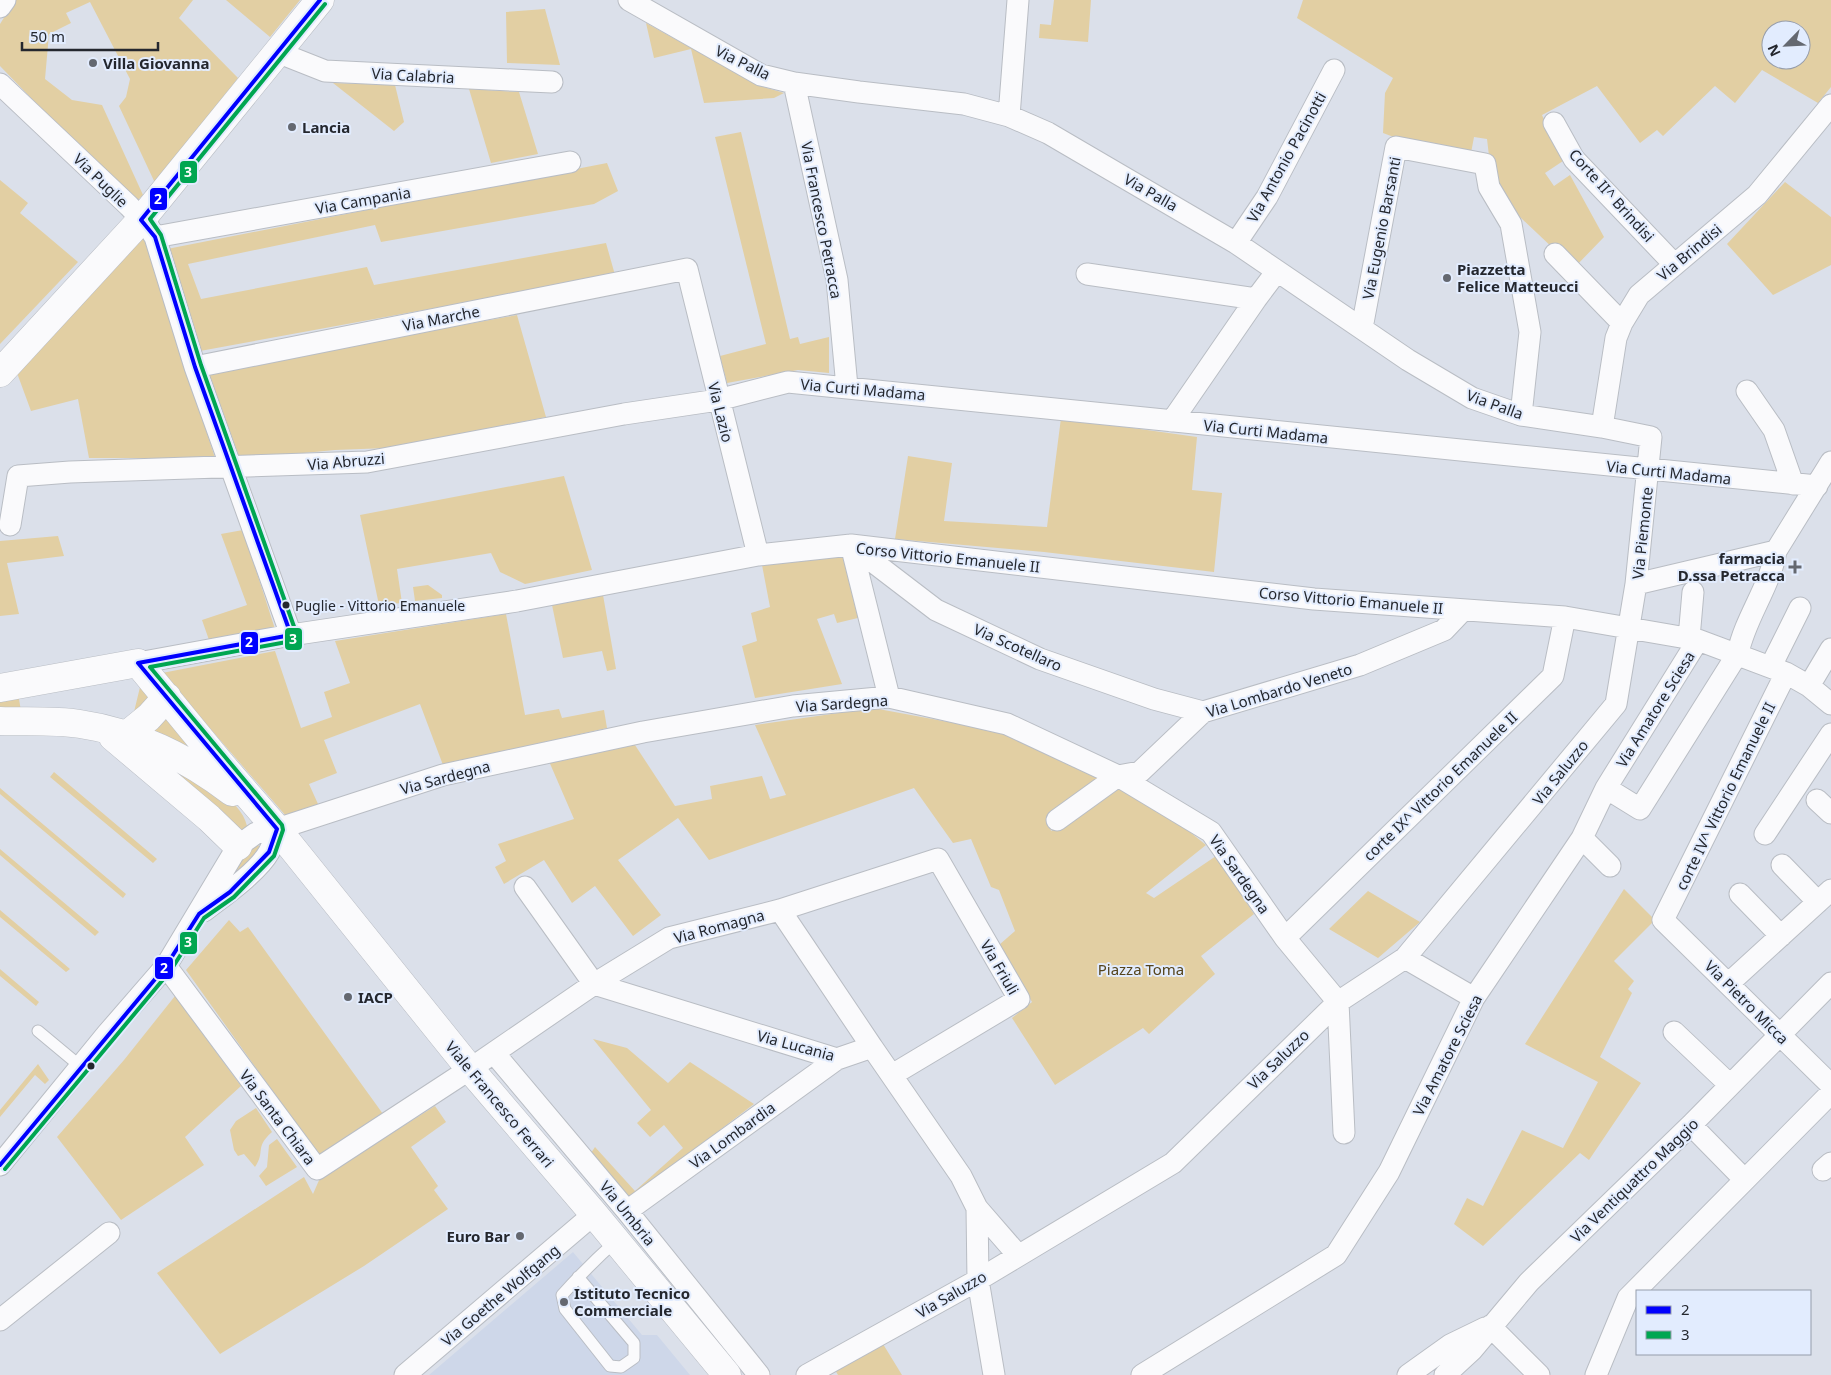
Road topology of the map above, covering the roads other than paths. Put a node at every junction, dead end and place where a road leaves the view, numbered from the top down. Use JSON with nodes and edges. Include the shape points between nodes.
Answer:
{"nodes":[{"id":1,"x":5,"y":0,"type":"edge"},
{"id":2,"x":320,"y":0,"type":"edge"},
{"id":3,"x":629,"y":0,"type":"edge"},
{"id":4,"x":1018,"y":0,"type":"edge"},
{"id":5,"x":0,"y":7,"type":"edge"},
{"id":6,"x":277,"y":52,"type":"junction"},
{"id":7,"x":1334,"y":70,"type":"dead end"},
{"id":8,"x":552,"y":82,"type":"dead end"},
{"id":9,"x":794,"y":83,"type":"junction"},
{"id":10,"x":0,"y":84,"type":"edge"},
{"id":11,"x":1831,"y":105,"type":"edge"},
{"id":12,"x":1009,"y":116,"type":"junction"},
{"id":13,"x":1554,"y":123,"type":"dead end"},
{"id":14,"x":570,"y":162,"type":"dead end"},
{"id":15,"x":148,"y":229,"type":"junction"},
{"id":16,"x":1236,"y":242,"type":"junction"},
{"id":17,"x":1555,"y":254,"type":"dead end"},
{"id":18,"x":1674,"y":264,"type":"junction"},
{"id":19,"x":687,"y":269,"type":"joint"},
{"id":20,"x":1277,"y":271,"type":"junction"},
{"id":21,"x":1087,"y":274,"type":"dead end"},
{"id":22,"x":1256,"y":299,"type":"junction"},
{"id":23,"x":1622,"y":323,"type":"junction"},
{"id":24,"x":1362,"y":328,"type":"junction"},
{"id":25,"x":195,"y":367,"type":"junction"},
{"id":26,"x":0,"y":373,"type":"edge"},
{"id":27,"x":847,"y":387,"type":"junction"},
{"id":28,"x":1747,"y":390,"type":"dead end"},
{"id":29,"x":718,"y":400,"type":"junction"},
{"id":30,"x":1521,"y":415,"type":"junction"},
{"id":31,"x":1172,"y":422,"type":"junction"},
{"id":32,"x":1602,"y":427,"type":"junction"},
{"id":33,"x":1651,"y":437,"type":"joint"},
{"id":34,"x":1831,"y":462,"type":"edge"},
{"id":35,"x":231,"y":468,"type":"junction"},
{"id":36,"x":1648,"y":470,"type":"junction"},
{"id":37,"x":1793,"y":484,"type":"junction"},
{"id":38,"x":1817,"y":486,"type":"junction"},
{"id":39,"x":10,"y":525,"type":"dead end"},
{"id":40,"x":851,"y":545,"type":"junction"},
{"id":41,"x":1776,"y":551,"type":"junction"},
{"id":42,"x":758,"y":555,"type":"junction"},
{"id":43,"x":1636,"y":584,"type":"junction"},
{"id":44,"x":1693,"y":592,"type":"dead end"},
{"id":45,"x":1800,"y":608,"type":"dead end"},
{"id":46,"x":1463,"y":610,"type":"junction"},
{"id":47,"x":1565,"y":617,"type":"junction"},
{"id":48,"x":1628,"y":628,"type":"junction"},
{"id":49,"x":291,"y":635,"type":"junction"},
{"id":50,"x":1694,"y":639,"type":"junction"},
{"id":51,"x":1831,"y":649,"type":"edge"},
{"id":52,"x":1738,"y":653,"type":"junction"},
{"id":53,"x":138,"y":663,"type":"junction"},
{"id":54,"x":1779,"y":670,"type":"junction"},
{"id":55,"x":26,"y":683,"type":"junction"},
{"id":56,"x":1809,"y":686,"type":"junction"},
{"id":57,"x":0,"y":688,"type":"edge"},
{"id":58,"x":166,"y":697,"type":"junction"},
{"id":59,"x":889,"y":697,"type":"junction"},
{"id":60,"x":1831,"y":704,"type":"edge"},
{"id":61,"x":1203,"y":712,"type":"junction"},
{"id":62,"x":0,"y":721,"type":"edge"},
{"id":63,"x":31,"y":722,"type":"junction"},
{"id":64,"x":116,"y":732,"type":"junction"},
{"id":65,"x":1831,"y":734,"type":"edge"},
{"id":66,"x":1118,"y":776,"type":"junction"},
{"id":67,"x":1606,"y":788,"type":"junction"},
{"id":68,"x":1057,"y":820,"type":"dead end"},
{"id":69,"x":278,"y":829,"type":"junction"},
{"id":70,"x":1766,"y":834,"type":"dead end"},
{"id":71,"x":1582,"y":838,"type":"junction"},
{"id":72,"x":238,"y":846,"type":"junction"},
{"id":73,"x":938,"y":859,"type":"joint"},
{"id":74,"x":1782,"y":865,"type":"dead end"},
{"id":75,"x":1610,"y":866,"type":"dead end"},
{"id":76,"x":525,"y":887,"type":"dead end"},
{"id":77,"x":1740,"y":894,"type":"dead end"},
{"id":78,"x":1825,"y":896,"type":"edge"},
{"id":79,"x":780,"y":910,"type":"junction"},
{"id":80,"x":199,"y":914,"type":"junction"},
{"id":81,"x":1663,"y":920,"type":"joint"},
{"id":82,"x":1781,"y":936,"type":"junction"},
{"id":83,"x":1285,"y":938,"type":"junction"},
{"id":84,"x":1404,"y":958,"type":"junction"},
{"id":85,"x":166,"y":966,"type":"junction"},
{"id":86,"x":594,"y":984,"type":"junction"},
{"id":87,"x":1728,"y":984,"type":"junction"},
{"id":88,"x":1831,"y":984,"type":"edge"},
{"id":89,"x":1474,"y":998,"type":"junction"},
{"id":90,"x":1338,"y":1002,"type":"junction"},
{"id":91,"x":38,"y":1031,"type":"dead end"},
{"id":92,"x":1674,"y":1032,"type":"dead end"},
{"id":93,"x":1779,"y":1034,"type":"junction"},
{"id":94,"x":872,"y":1047,"type":"junction"},
{"id":95,"x":494,"y":1053,"type":"junction"},
{"id":96,"x":837,"y":1060,"type":"junction"},
{"id":97,"x":80,"y":1066,"type":"junction"},
{"id":98,"x":470,"y":1069,"type":"junction"},
{"id":99,"x":892,"y":1075,"type":"junction"},
{"id":100,"x":1730,"y":1085,"type":"junction"},
{"id":101,"x":1831,"y":1085,"type":"edge"},
{"id":102,"x":1831,"y":1092,"type":"edge"},
{"id":103,"x":1691,"y":1125,"type":"junction"},
{"id":104,"x":1344,"y":1133,"type":"dead end"},
{"id":105,"x":0,"y":1165,"type":"edge"},
{"id":106,"x":1744,"y":1179,"type":"junction"},
{"id":107,"x":977,"y":1208,"type":"junction"},
{"id":108,"x":627,"y":1211,"type":"junction"},
{"id":109,"x":594,"y":1214,"type":"junction"},
{"id":110,"x":109,"y":1233,"type":"dead end"},
{"id":111,"x":616,"y":1241,"type":"junction"},
{"id":112,"x":1017,"y":1254,"type":"junction"},
{"id":113,"x":578,"y":1277,"type":"junction"},
{"id":114,"x":978,"y":1280,"type":"junction"},
{"id":115,"x":0,"y":1320,"type":"edge"},
{"id":116,"x":1490,"y":1326,"type":"junction"},
{"id":117,"x":405,"y":1375,"type":"edge"},
{"id":118,"x":727,"y":1375,"type":"edge"},
{"id":119,"x":759,"y":1375,"type":"edge"},
{"id":120,"x":807,"y":1375,"type":"edge"},
{"id":121,"x":994,"y":1375,"type":"edge"},
{"id":122,"x":1142,"y":1375,"type":"edge"},
{"id":123,"x":1408,"y":1375,"type":"edge"},
{"id":124,"x":1445,"y":1375,"type":"edge"},
{"id":125,"x":1539,"y":1375,"type":"edge"},
{"id":126,"x":1596,"y":1375,"type":"edge"}],
"edges":[{"from":1,"to":5,"type":"street"},
{"from":2,"to":6,"type":"street"},
{"from":3,"to":9,"type":"street","name":"Via Palla","via":[[761,75]]},
{"from":4,"to":12,"type":"street"},
{"from":6,"to":8,"type":"street","name":"Via Calabria","via":[[325,71]]},
{"from":6,"to":15,"type":"street"},
{"from":7,"to":16,"type":"street","name":"Via Antonio Pacinotti","via":[[1267,197]]},
{"from":9,"to":12,"type":"street","name":"Via Palla","via":[[964,104]]},
{"from":9,"to":27,"type":"street","name":"Via Francesco Petracca","via":[[837,280]]},
{"from":10,"to":15,"type":"street","name":"Via Puglie"},
{"from":11,"to":18,"type":"street","name":"Via Brindisi","via":[[1757,194]]},
{"from":12,"to":16,"type":"street","name":"Via Palla","via":[[1048,134]]},
{"from":13,"to":18,"type":"street","name":"Corte II^ Brindisi","via":[[1574,159]]},
{"from":14,"to":15,"type":"street","name":"Via Campania"},
{"from":15,"to":25,"type":"street","name":"Via Puglie"},
{"from":15,"to":26,"type":"street"},
{"from":16,"to":20,"type":"street","name":"Via Palla"},
{"from":17,"to":23,"type":"street"},
{"from":18,"to":23,"type":"street","name":"Via Brindisi","via":[[1639,295]]},
{"from":19,"to":25,"type":"street","name":"Via Marche"},
{"from":19,"to":29,"type":"street","name":"Via Lazio"},
{"from":20,"to":22,"type":"street"},
{"from":20,"to":24,"type":"street","name":"Via Palla"},
{"from":21,"to":22,"type":"street"},
{"from":22,"to":31,"type":"street"},
{"from":23,"to":32,"type":"street","name":"Via Brindisi","via":[[1616,338]]},
{"from":24,"to":30,"type":"street","name":"Via Palla","via":[[1472,398]]},
{"from":24,"to":30,"type":"street","name":"Via Eugenio Barsanti","via":[[1396,147],[1485,164],[1489,187],[1511,224],[1530,332]]},
{"from":25,"to":35,"type":"street","name":"Via Puglie"},
{"from":27,"to":29,"type":"street","name":"Via Curti Madama","via":[[788,382]]},
{"from":27,"to":31,"type":"street","name":"Via Curti Madama"},
{"from":28,"to":37,"type":"street","via":[[1774,430]]},
{"from":29,"to":35,"type":"street","name":"Via Abruzzi","via":[[624,414],[367,462]]},
{"from":29,"to":42,"type":"street","name":"Via Lazio"},
{"from":30,"to":32,"type":"street","name":"Via Palla"},
{"from":31,"to":36,"type":"street","name":"Via Curti Madama"},
{"from":32,"to":33,"type":"street","name":"Via Palla"},
{"from":33,"to":36,"type":"street","name":"Via Piemonte"},
{"from":34,"to":38,"type":"street"},
{"from":35,"to":39,"type":"street","name":"Via Abruzzi","via":[[18,476]]},
{"from":35,"to":49,"type":"street","name":"Via Puglie"},
{"from":36,"to":37,"type":"street","name":"Via Curti Madama"},
{"from":36,"to":43,"type":"street","name":"Via Piemonte"},
{"from":37,"to":38,"type":"street","name":"Via Curti Madama"},
{"from":38,"to":41,"type":"street"},
{"from":40,"to":42,"type":"street","name":"Corso Vittorio Emanuele II"},
{"from":40,"to":46,"type":"street","name":"Corso Vittorio Emanuele II","via":[[1314,599]]},
{"from":40,"to":59,"type":"street"},
{"from":40,"to":61,"type":"street","name":"Via Scotellaro","via":[[936,610],[1040,659],[1154,699]]},
{"from":41,"to":43,"type":"street"},
{"from":41,"to":52,"type":"street","via":[[1774,566]]},
{"from":42,"to":49,"type":"street","name":"Corso Vittorio Emanuele II","via":[[517,601]]},
{"from":43,"to":48,"type":"street","name":"Via Piemonte"},
{"from":44,"to":50,"type":"street"},
{"from":45,"to":54,"type":"street","name":"corte IV^ Vittorio Emanuele II"},
{"from":46,"to":47,"type":"street","name":"Corso Vittorio Emanuele II"},
{"from":46,"to":61,"type":"street","name":"Via Lombardo Veneto","via":[[1444,630],[1379,658]]},
{"from":47,"to":48,"type":"street","name":"Corso Vittorio Emanuele II"},
{"from":47,"to":83,"type":"street","name":"corte IX^ Vittorio Emanuele II","via":[[1554,676]]},
{"from":48,"to":50,"type":"street","name":"Corso Vittorio Emanuele II"},
{"from":48,"to":84,"type":"street","name":"Via Saluzzo","via":[[1616,704]]},
{"from":49,"to":53,"type":"street","name":"Corso Vittorio Emanuele II"},
{"from":50,"to":52,"type":"street","name":"Corso Vittorio Emanuele II"},
{"from":50,"to":67,"type":"street","name":"Via Amatore Sciesa"},
{"from":51,"to":56,"type":"street"},
{"from":52,"to":54,"type":"street","name":"Corso Vittorio Emanuele II"},
{"from":52,"to":67,"type":"street","via":[[1640,809]]},
{"from":53,"to":55,"type":"street","name":"Corso Vittorio Emanuele II"},
{"from":53,"to":58,"type":"street","name":"Viale Francesco Ferrari"},
{"from":54,"to":56,"type":"street","name":"Corso Vittorio Emanuele II"},
{"from":54,"to":81,"type":"street","name":"corte IV^ Vittorio Emanuele II"},
{"from":55,"to":57,"type":"street","name":"Corso Vittorio Emanuele II"},
{"from":55,"to":63,"type":"street"},
{"from":56,"to":60,"type":"street","name":"Corso Vittorio Emanuele II"},
{"from":58,"to":64,"type":"street","via":[[149,717]]},
{"from":58,"to":69,"type":"street","name":"Viale Francesco Ferrari"},
{"from":59,"to":66,"type":"street","name":"Via Sardegna","via":[[1007,724]]},
{"from":59,"to":69,"type":"street","name":"Via Sardegna","via":[[793,706],[634,734],[443,775]]},
{"from":61,"to":66,"type":"street","name":"Via Lombardo Veneto","via":[[1140,772]]},
{"from":62,"to":63,"type":"street"},
{"from":63,"to":64,"type":"street","via":[[80,724]]},
{"from":64,"to":69,"type":"street","name":"Viale Francesco Ferrari","via":[[168,752],[214,778]]},
{"from":64,"to":72,"type":"street"},
{"from":65,"to":70,"type":"street"},
{"from":66,"to":68,"type":"street","name":"Via Lombardo Veneto"},
{"from":66,"to":83,"type":"street","name":"Via Sardegna","via":[[1211,832]]},
{"from":67,"to":71,"type":"street","name":"Via Amatore Sciesa"},
{"from":69,"to":72,"type":"street","name":"Via Sardegna","via":[[256,833]]},
{"from":69,"to":80,"type":"street","via":[[269,852],[262,860],[230,892]]},
{"from":69,"to":98,"type":"street","name":"Viale Francesco Ferrari"},
{"from":71,"to":75,"type":"street"},
{"from":71,"to":89,"type":"street","name":"Via Amatore Sciesa"},
{"from":72,"to":80,"type":"street"},
{"from":73,"to":79,"type":"street","name":"Via Romagna"},
{"from":73,"to":99,"type":"street","name":"Via Friuli","via":[[1019,999]]},
{"from":74,"to":78,"type":"street"},
{"from":76,"to":86,"type":"street"},
{"from":77,"to":82,"type":"street"},
{"from":78,"to":82,"type":"street"},
{"from":79,"to":86,"type":"street","name":"Via Romagna","via":[[668,938]]},
{"from":79,"to":94,"type":"street"},
{"from":80,"to":85,"type":"street"},
{"from":81,"to":87,"type":"street","name":"Via Pietro Micca"},
{"from":82,"to":87,"type":"street"},
{"from":83,"to":90,"type":"street","name":"Via Sardegna"},
{"from":84,"to":89,"type":"street"},
{"from":84,"to":90,"type":"street","name":"Via Saluzzo"},
{"from":85,"to":97,"type":"street"},
{"from":85,"to":98,"type":"street","name":"Via Santa Chiara","via":[[317,1169]]},
{"from":86,"to":95,"type":"street","name":"Via Romagna"},
{"from":86,"to":96,"type":"street","name":"Via Lucania"},
{"from":87,"to":93,"type":"street","name":"Via Pietro Micca"},
{"from":88,"to":93,"type":"street","name":"Via Ventiquattro Maggio"},
{"from":89,"to":122,"type":"street","name":"Via Amatore Sciesa","via":[[1389,1172],[1336,1255]]},
{"from":90,"to":104,"type":"street"},
{"from":90,"to":112,"type":"street","name":"Via Saluzzo","via":[[1173,1162]]},
{"from":91,"to":97,"type":"lane"},
{"from":92,"to":100,"type":"street"},
{"from":93,"to":100,"type":"street","name":"Via Ventiquattro Maggio"},
{"from":93,"to":101,"type":"street","name":"Via Pietro Micca"},
{"from":94,"to":96,"type":"street","name":"Via Lucania"},
{"from":94,"to":99,"type":"street"},
{"from":95,"to":98,"type":"street","name":"Via Romagna"},
{"from":95,"to":108,"type":"street","name":"Via Umbria"},
{"from":96,"to":108,"type":"street","name":"Via Lombardia"},
{"from":97,"to":105,"type":"street"},
{"from":98,"to":109,"type":"street","name":"Viale Francesco Ferrari"},
{"from":99,"to":107,"type":"street","via":[[961,1176]]},
{"from":100,"to":103,"type":"street","name":"Via Ventiquattro Maggio"},
{"from":102,"to":106,"type":"street"},
{"from":103,"to":106,"type":"street"},
{"from":103,"to":116,"type":"street","name":"Via Ventiquattro Maggio","via":[[1529,1282]]},
{"from":106,"to":126,"type":"street","via":[[1628,1298]]},
{"from":107,"to":112,"type":"street"},
{"from":107,"to":114,"type":"street"},
{"from":108,"to":119,"type":"street","name":"Via Umbria"},
{"from":109,"to":111,"type":"street","name":"Viale Francesco Ferrari"},
{"from":109,"to":117,"type":"street","name":"Via Goethe Wolfgang"},
{"from":110,"to":115,"type":"street"},
{"from":111,"to":113,"type":"lane"},
{"from":111,"to":118,"type":"street","name":"Viale Francesco Ferrari"},
{"from":112,"to":114,"type":"street","name":"Via Saluzzo"},
{"from":113,"to":113,"type":"lane","via":[[562,1295],[564,1309],[610,1366],[621,1367],[634,1358],[634,1343]]},
{"from":114,"to":120,"type":"street","name":"Via Saluzzo"},
{"from":114,"to":121,"type":"street"},
{"from":116,"to":123,"type":"street","name":"Via Ventiquattro Maggio","via":[[1450,1345]]},
{"from":116,"to":124,"type":"street","name":"Via Ventiquattro Maggio","via":[[1472,1350]]},
{"from":116,"to":125,"type":"street"}]}
